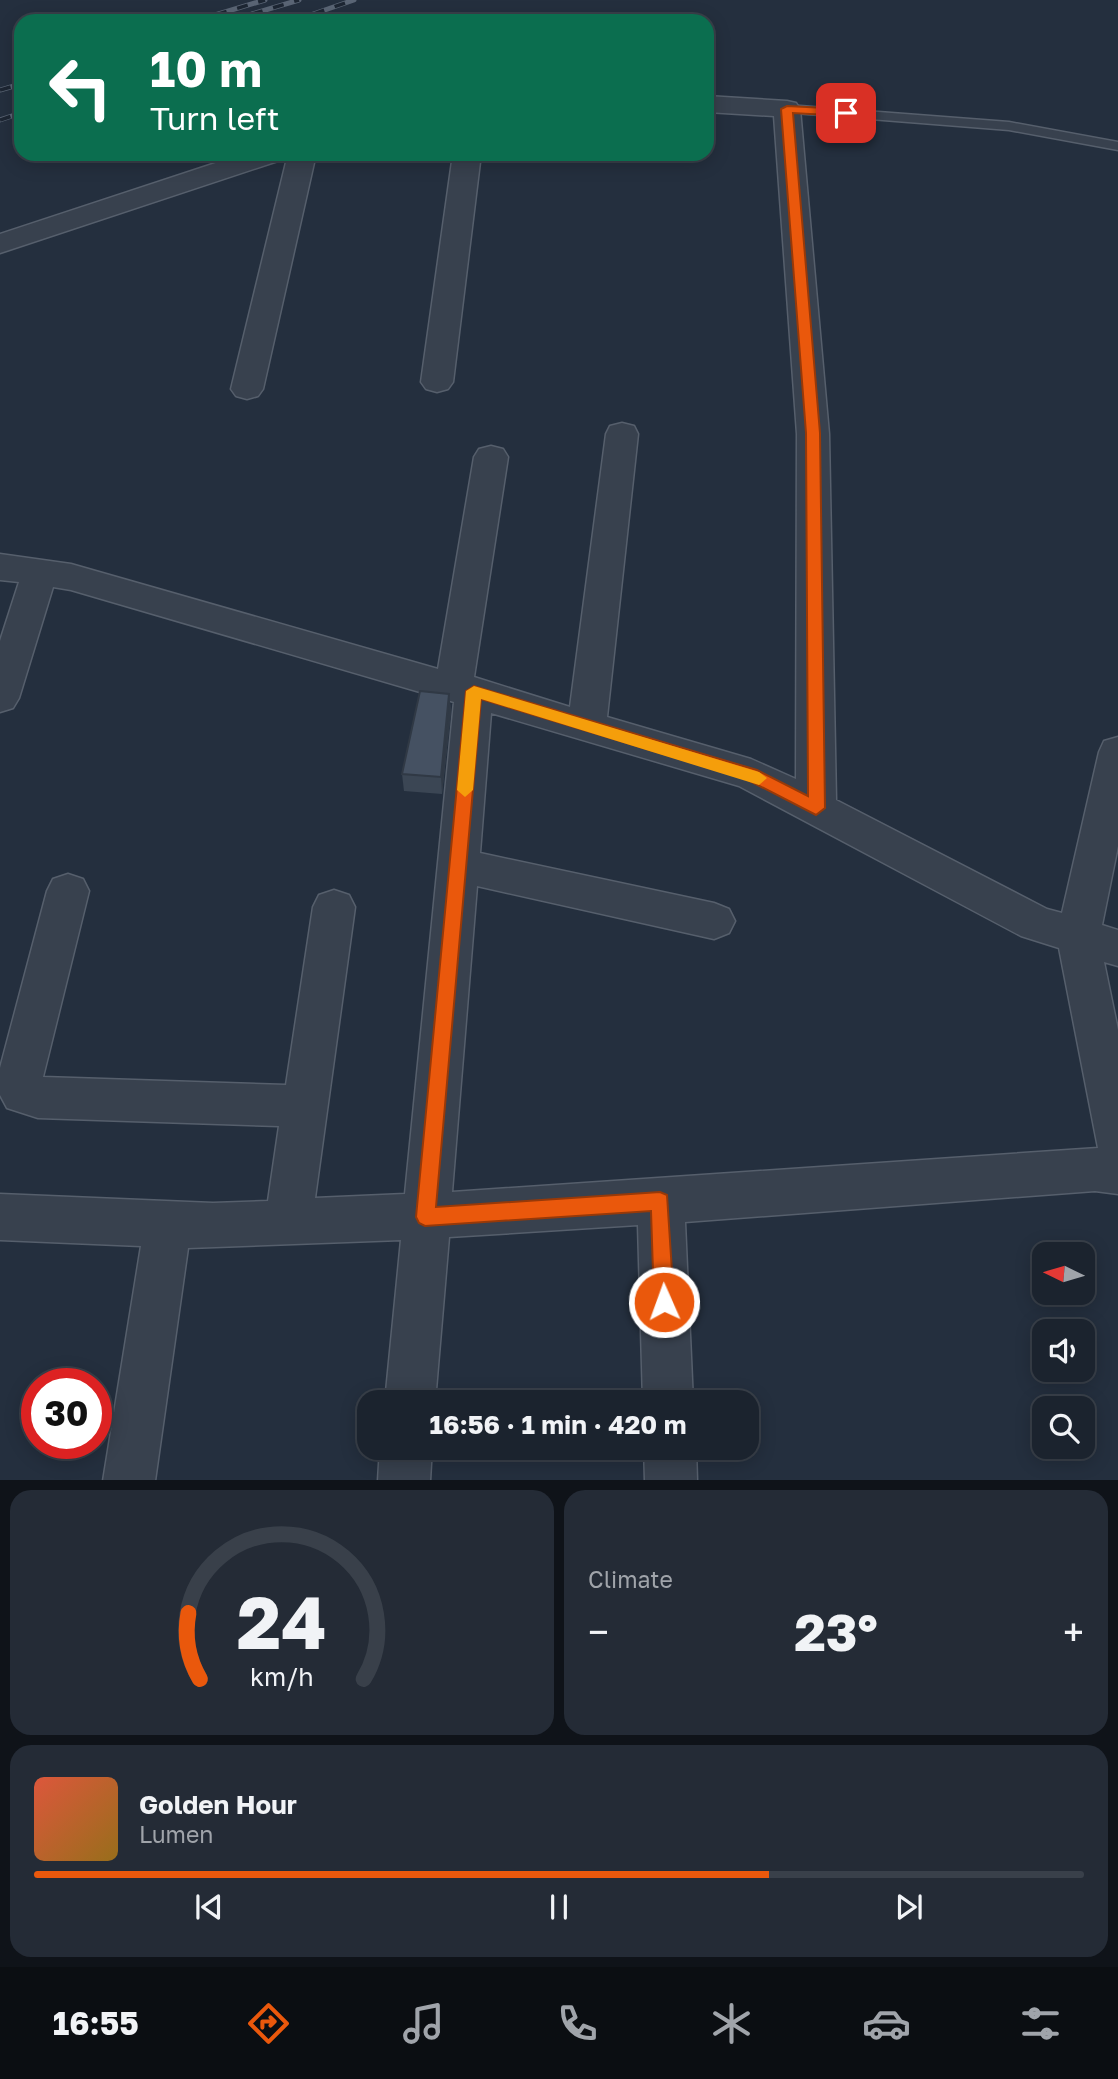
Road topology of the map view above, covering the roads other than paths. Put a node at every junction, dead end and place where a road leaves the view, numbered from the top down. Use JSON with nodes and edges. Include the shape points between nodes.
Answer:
{"nodes":[{"id":1,"x":714,"y":104,"type":"edge"},
{"id":2,"x":787,"y":109,"type":"junction"},
{"id":3,"x":1118,"y":146,"type":"edge"},
{"id":4,"x":250,"y":161,"type":"edge"},
{"id":5,"x":300,"y":161,"type":"edge"},
{"id":6,"x":466,"y":161,"type":"edge"},
{"id":7,"x":0,"y":244,"type":"edge"},
{"id":8,"x":437,"y":382,"type":"dead end"},
{"id":9,"x":247,"y":389,"type":"dead end"},
{"id":10,"x":622,"y":435,"type":"dead end"},
{"id":11,"x":491,"y":457,"type":"dead end"},
{"id":12,"x":0,"y":567,"type":"edge"},
{"id":13,"x":40,"y":573,"type":"junction"},
{"id":14,"x":464,"y":689,"type":"junction"},
{"id":15,"x":0,"y":698,"type":"edge"},
{"id":16,"x":587,"y":725,"type":"junction"},
{"id":17,"x":1118,"y":752,"type":"edge"},
{"id":18,"x":816,"y":808,"type":"junction"},
{"id":19,"x":458,"y":864,"type":"junction"},
{"id":20,"x":68,"y":891,"type":"dead end"},
{"id":21,"x":334,"y":907,"type":"dead end"},
{"id":22,"x":714,"y":921,"type":"dead end"},
{"id":23,"x":1098,"y":942,"type":"edge"},
{"id":24,"x":305,"y":1106,"type":"junction"},
{"id":25,"x":1118,"y":1142,"type":"edge"},
{"id":26,"x":1118,"y":1172,"type":"edge"},
{"id":27,"x":660,"y":1202,"type":"junction"},
{"id":28,"x":0,"y":1217,"type":"edge"},
{"id":29,"x":425,"y":1217,"type":"junction"},
{"id":30,"x":288,"y":1222,"type":"junction"},
{"id":31,"x":168,"y":1225,"type":"junction"},
{"id":32,"x":411,"y":1390,"type":"edge"},
{"id":33,"x":668,"y":1390,"type":"edge"},
{"id":34,"x":405,"y":1460,"type":"edge"},
{"id":35,"x":670,"y":1460,"type":"edge"},
{"id":36,"x":129,"y":1480,"type":"edge"},
{"id":37,"x":404,"y":1480,"type":"edge"},
{"id":38,"x":671,"y":1480,"type":"edge"}],
"edges":[{"from":1,"to":2,"type":"street"},
{"from":2,"to":3,"type":"lane","via":[[1009,125]]},
{"from":2,"to":18,"type":"street","via":[[813,433]]},
{"from":4,"to":7,"type":"street"},
{"from":5,"to":9,"type":"street"},
{"from":6,"to":8,"type":"street"},
{"from":10,"to":16,"type":"street"},
{"from":11,"to":14,"type":"street"},
{"from":12,"to":13,"type":"street"},
{"from":13,"to":14,"type":"street","via":[[71,577]]},
{"from":13,"to":15,"type":"street"},
{"from":14,"to":16,"type":"street"},
{"from":14,"to":19,"type":"street"},
{"from":16,"to":18,"type":"street","via":[[751,774]]},
{"from":17,"to":23,"type":"street"},
{"from":18,"to":23,"type":"street","via":[[1036,923]]},
{"from":19,"to":22,"type":"street"},
{"from":19,"to":29,"type":"street"},
{"from":20,"to":24,"type":"street","via":[[18,1085],[23,1094]]},
{"from":21,"to":24,"type":"street"},
{"from":23,"to":25,"type":"street"},
{"from":24,"to":30,"type":"street"},
{"from":26,"to":27,"type":"street","via":[[1082,1170]]},
{"from":27,"to":29,"type":"street"},
{"from":27,"to":33,"type":"street"},
{"from":28,"to":31,"type":"street"},
{"from":29,"to":30,"type":"street"},
{"from":29,"to":32,"type":"street"},
{"from":30,"to":31,"type":"street"},
{"from":31,"to":36,"type":"street"},
{"from":34,"to":37,"type":"street"},
{"from":35,"to":38,"type":"street"}]}
